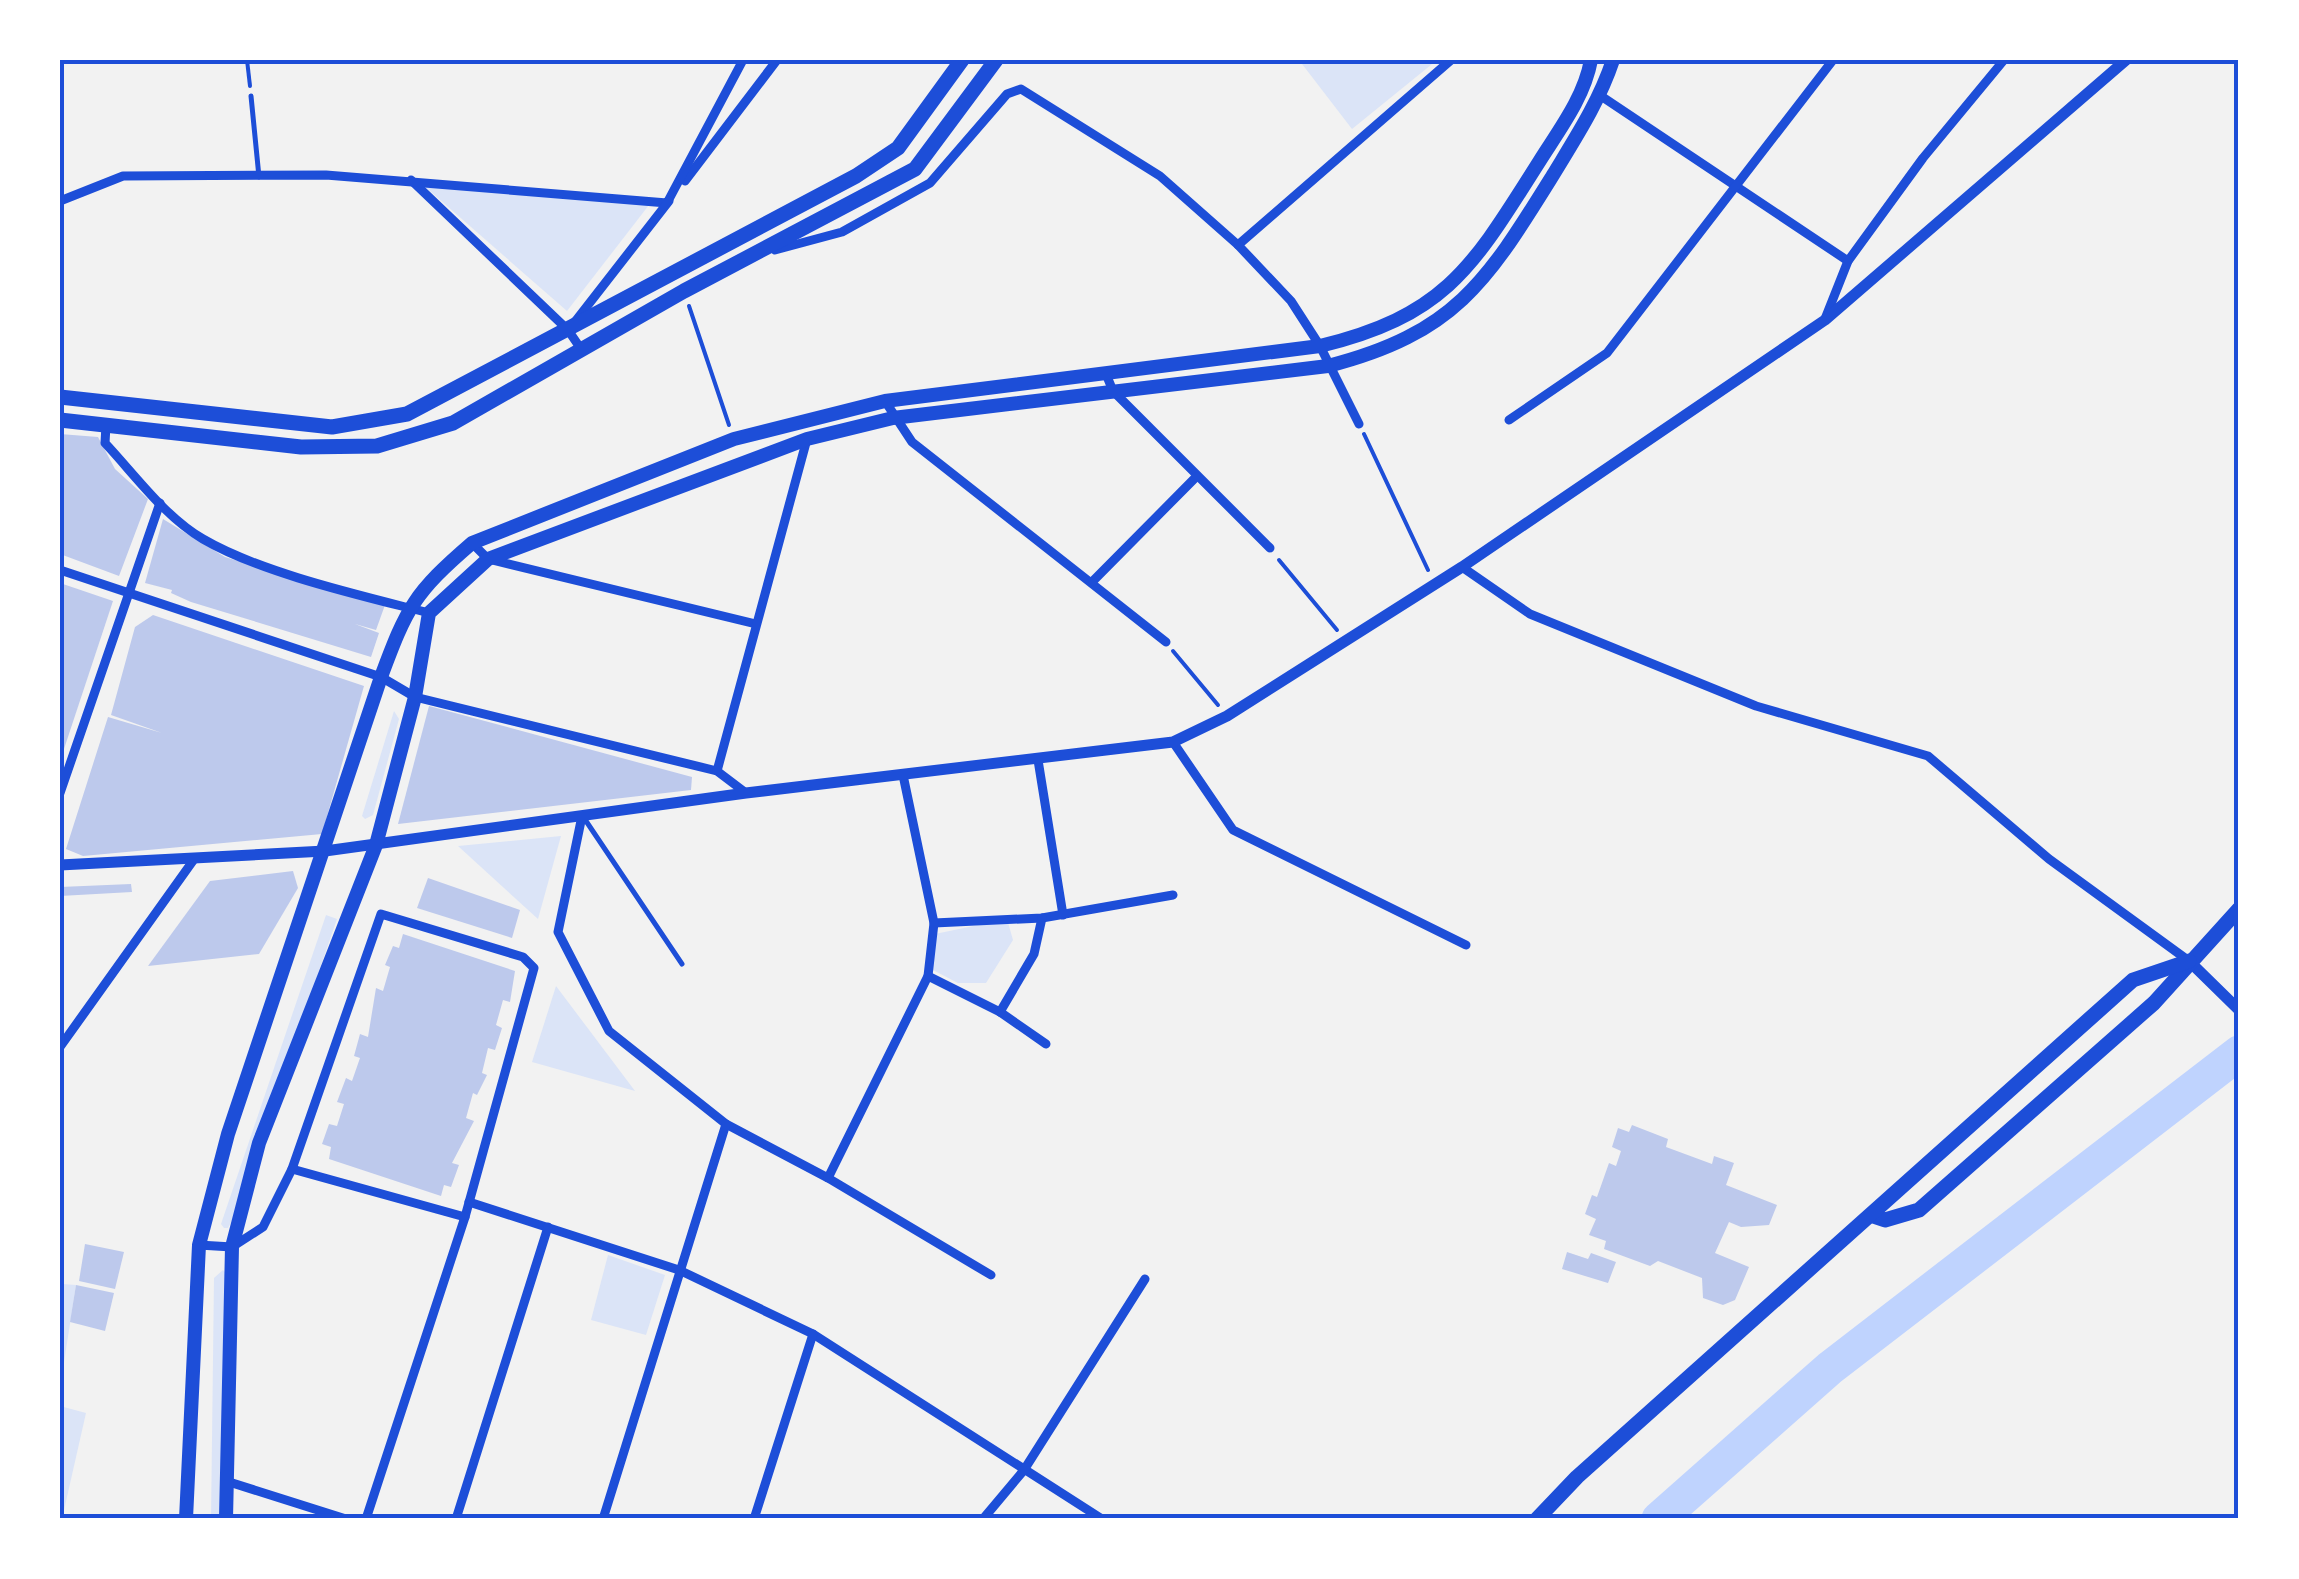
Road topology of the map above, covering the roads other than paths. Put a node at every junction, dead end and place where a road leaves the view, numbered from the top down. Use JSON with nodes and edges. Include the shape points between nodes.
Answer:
{"nodes":[{"id":1,"x":743,"y":60,"type":"edge"},
{"id":2,"x":778,"y":60,"type":"edge"},
{"id":3,"x":962,"y":60,"type":"edge"},
{"id":4,"x":996,"y":60,"type":"edge"},
{"id":5,"x":1451,"y":60,"type":"edge"},
{"id":6,"x":1590,"y":60,"type":"edge"},
{"id":7,"x":1613,"y":60,"type":"edge"},
{"id":8,"x":1833,"y":60,"type":"edge"},
{"id":9,"x":2004,"y":60,"type":"edge"},
{"id":10,"x":2126,"y":60,"type":"edge"},
{"id":11,"x":251,"y":96,"type":"road end"},
{"id":12,"x":1601,"y":96,"type":"junction"},
{"id":13,"x":259,"y":177,"type":"junction"},
{"id":14,"x":411,"y":180,"type":"junction"},
{"id":15,"x":1734,"y":186,"type":"junction"},
{"id":16,"x":60,"y":200,"type":"edge"},
{"id":17,"x":668,"y":203,"type":"junction"},
{"id":18,"x":1238,"y":244,"type":"junction"},
{"id":19,"x":758,"y":254,"type":"junction"},
{"id":20,"x":1478,"y":257,"type":"junction"},
{"id":21,"x":1848,"y":260,"type":"junction"},
{"id":22,"x":1495,"y":269,"type":"junction"},
{"id":23,"x":1825,"y":320,"type":"junction"},
{"id":24,"x":568,"y":330,"type":"junction"},
{"id":25,"x":1320,"y":346,"type":"junction"},
{"id":26,"x":581,"y":349,"type":"junction"},
{"id":27,"x":1328,"y":366,"type":"junction"},
{"id":28,"x":1106,"y":374,"type":"junction"},
{"id":29,"x":1113,"y":391,"type":"junction"},
{"id":30,"x":60,"y":397,"type":"edge"},
{"id":31,"x":885,"y":402,"type":"junction"},
{"id":32,"x":892,"y":418,"type":"junction"},
{"id":33,"x":60,"y":420,"type":"edge"},
{"id":34,"x":1509,"y":420,"type":"dead end"},
{"id":35,"x":1359,"y":424,"type":"road end"},
{"id":36,"x":106,"y":425,"type":"junction"},
{"id":37,"x":807,"y":440,"type":"junction"},
{"id":38,"x":1196,"y":476,"type":"junction"},
{"id":39,"x":160,"y":503,"type":"junction"},
{"id":40,"x":472,"y":543,"type":"junction"},
{"id":41,"x":1270,"y":548,"type":"road end"},
{"id":42,"x":488,"y":559,"type":"junction"},
{"id":43,"x":1462,"y":566,"type":"junction"},
{"id":44,"x":60,"y":570,"type":"edge"},
{"id":45,"x":1093,"y":581,"type":"junction"},
{"id":46,"x":130,"y":594,"type":"junction"},
{"id":47,"x":407,"y":608,"type":"junction"},
{"id":48,"x":429,"y":613,"type":"junction"},
{"id":49,"x":756,"y":624,"type":"junction"},
{"id":50,"x":1166,"y":642,"type":"road end"},
{"id":51,"x":380,"y":677,"type":"junction"},
{"id":52,"x":415,"y":696,"type":"junction"},
{"id":53,"x":1172,"y":742,"type":"junction"},
{"id":54,"x":1038,"y":760,"type":"junction"},
{"id":55,"x":717,"y":771,"type":"junction"},
{"id":56,"x":902,"y":776,"type":"junction"},
{"id":57,"x":60,"y":793,"type":"edge"},
{"id":58,"x":746,"y":794,"type":"junction"},
{"id":59,"x":582,"y":816,"type":"junction"},
{"id":60,"x":376,"y":845,"type":"junction"},
{"id":61,"x":326,"y":851,"type":"junction"},
{"id":62,"x":195,"y":858,"type":"junction"},
{"id":63,"x":60,"y":865,"type":"edge"},
{"id":64,"x":1174,"y":896,"type":"dead end"},
{"id":65,"x":2239,"y":910,"type":"edge"},
{"id":66,"x":1064,"y":915,"type":"junction"},
{"id":67,"x":1042,"y":918,"type":"junction"},
{"id":68,"x":934,"y":923,"type":"junction"},
{"id":69,"x":1466,"y":945,"type":"dead end"},
{"id":70,"x":2190,"y":961,"type":"junction"},
{"id":71,"x":682,"y":964,"type":"dead end"},
{"id":72,"x":928,"y":976,"type":"junction"},
{"id":73,"x":2237,"y":1008,"type":"edge"},
{"id":74,"x":1000,"y":1012,"type":"junction"},
{"id":75,"x":1046,"y":1044,"type":"dead end"},
{"id":76,"x":60,"y":1047,"type":"edge"},
{"id":77,"x":726,"y":1124,"type":"junction"},
{"id":78,"x":292,"y":1169,"type":"junction"},
{"id":79,"x":828,"y":1178,"type":"junction"},
{"id":80,"x":469,"y":1202,"type":"junction"},
{"id":81,"x":1873,"y":1216,"type":"junction"},
{"id":82,"x":465,"y":1217,"type":"junction"},
{"id":83,"x":548,"y":1227,"type":"junction"},
{"id":84,"x":199,"y":1245,"type":"junction"},
{"id":85,"x":232,"y":1247,"type":"junction"},
{"id":86,"x":680,"y":1270,"type":"junction"},
{"id":87,"x":991,"y":1276,"type":"dead end"},
{"id":88,"x":1144,"y":1279,"type":"dead end"},
{"id":89,"x":813,"y":1334,"type":"junction"},
{"id":90,"x":1024,"y":1470,"type":"junction"},
{"id":91,"x":226,"y":1481,"type":"junction"},
{"id":92,"x":186,"y":1519,"type":"edge"},
{"id":93,"x":226,"y":1519,"type":"edge"},
{"id":94,"x":346,"y":1519,"type":"edge"},
{"id":95,"x":366,"y":1519,"type":"edge"},
{"id":96,"x":456,"y":1519,"type":"edge"},
{"id":97,"x":604,"y":1519,"type":"edge"},
{"id":98,"x":754,"y":1519,"type":"edge"},
{"id":99,"x":983,"y":1519,"type":"edge"},
{"id":100,"x":1102,"y":1519,"type":"edge"},
{"id":101,"x":1537,"y":1519,"type":"edge"}],
"edges":[{"from":1,"to":17,"type":"street"},
{"from":2,"to":17,"type":"street"},
{"from":3,"to":24,"type":"main road","via":[[898,148]]},
{"from":4,"to":19,"type":"main road","via":[[915,168]]},
{"from":5,"to":18,"type":"street"},
{"from":6,"to":20,"type":"main road","via":[[1576,102]]},
{"from":7,"to":12,"type":"main road"},
{"from":8,"to":15,"type":"street"},
{"from":9,"to":21,"type":"street"},
{"from":10,"to":23,"type":"street"},
{"from":11,"to":13,"type":"lane"},
{"from":12,"to":15,"type":"street"},
{"from":12,"to":22,"type":"main road"},
{"from":13,"to":14,"type":"street"},
{"from":13,"to":16,"type":"street","via":[[123,176]]},
{"from":14,"to":17,"type":"street"},
{"from":14,"to":24,"type":"street"},
{"from":15,"to":21,"type":"street"},
{"from":15,"to":34,"type":"street","via":[[1607,353]]},
{"from":17,"to":24,"type":"street"},
{"from":18,"to":19,"type":"street","via":[[1160,176],[1021,89],[1007,94],[930,183],[842,232]]},
{"from":18,"to":25,"type":"street"},
{"from":19,"to":26,"type":"main road"},
{"from":20,"to":22,"type":"main road"},
{"from":20,"to":25,"type":"main road","via":[[1421,308],[1369,334]]},
{"from":21,"to":23,"type":"street"},
{"from":22,"to":27,"type":"main road","via":[[1430,325],[1375,354]]},
{"from":23,"to":43,"type":"street"},
{"from":24,"to":26,"type":"street"},
{"from":24,"to":30,"type":"main road","via":[[407,414],[332,427]]},
{"from":25,"to":27,"type":"street"},
{"from":25,"to":28,"type":"main road"},
{"from":26,"to":36,"type":"main road","via":[[453,423],[377,446],[301,447]]},
{"from":27,"to":29,"type":"main road"},
{"from":27,"to":35,"type":"street"},
{"from":28,"to":29,"type":"street"},
{"from":28,"to":31,"type":"main road"},
{"from":29,"to":32,"type":"main road"},
{"from":29,"to":38,"type":"street"},
{"from":31,"to":32,"type":"street"},
{"from":31,"to":40,"type":"main road","via":[[734,439]]},
{"from":32,"to":37,"type":"main road"},
{"from":32,"to":45,"type":"street","via":[[912,442]]},
{"from":33,"to":36,"type":"main road"},
{"from":36,"to":39,"type":"street","via":[[105,443]]},
{"from":37,"to":42,"type":"main road"},
{"from":37,"to":49,"type":"street"},
{"from":38,"to":41,"type":"street"},
{"from":38,"to":45,"type":"street"},
{"from":39,"to":46,"type":"street"},
{"from":39,"to":47,"type":"street","via":[[203,539]]},
{"from":40,"to":42,"type":"street"},
{"from":40,"to":47,"type":"main road"},
{"from":42,"to":48,"type":"main road"},
{"from":42,"to":49,"type":"street"},
{"from":43,"to":53,"type":"street","via":[[1228,716]]},
{"from":43,"to":70,"type":"street","via":[[1530,614],[1721,692],[1928,756],[2049,859]]},
{"from":44,"to":46,"type":"street"},
{"from":45,"to":50,"type":"street"},
{"from":46,"to":51,"type":"street"},
{"from":46,"to":57,"type":"street"},
{"from":47,"to":48,"type":"street"},
{"from":47,"to":51,"type":"main road"},
{"from":48,"to":52,"type":"main road"},
{"from":49,"to":55,"type":"street"},
{"from":51,"to":52,"type":"street"},
{"from":51,"to":61,"type":"main road"},
{"from":52,"to":55,"type":"street"},
{"from":52,"to":60,"type":"main road"},
{"from":53,"to":54,"type":"street"},
{"from":53,"to":69,"type":"street","via":[[1233,830]]},
{"from":54,"to":56,"type":"street"},
{"from":54,"to":66,"type":"street"},
{"from":55,"to":58,"type":"street"},
{"from":56,"to":58,"type":"street"},
{"from":56,"to":68,"type":"street"},
{"from":58,"to":59,"type":"street"},
{"from":59,"to":60,"type":"street"},
{"from":59,"to":71,"type":"lane"},
{"from":59,"to":77,"type":"street","via":[[558,932],[608,1032]]},
{"from":60,"to":61,"type":"street"},
{"from":60,"to":85,"type":"main road","via":[[259,1143]]},
{"from":61,"to":62,"type":"street"},
{"from":61,"to":84,"type":"main road","via":[[228,1134]]},
{"from":62,"to":63,"type":"street"},
{"from":62,"to":76,"type":"street"},
{"from":64,"to":66,"type":"street"},
{"from":65,"to":70,"type":"main road"},
{"from":66,"to":67,"type":"street"},
{"from":67,"to":68,"type":"street"},
{"from":67,"to":74,"type":"street","via":[[1034,954]]},
{"from":68,"to":72,"type":"street"},
{"from":70,"to":73,"type":"street"},
{"from":70,"to":81,"type":"main road","via":[[2133,980]]},
{"from":70,"to":81,"type":"main road","via":[[2154,1004],[1919,1210],[1885,1220]]},
{"from":72,"to":74,"type":"street"},
{"from":72,"to":79,"type":"street"},
{"from":74,"to":75,"type":"street"},
{"from":77,"to":79,"type":"street"},
{"from":77,"to":86,"type":"street"},
{"from":78,"to":80,"type":"street","via":[[381,914],[523,957],[534,968]]},
{"from":78,"to":82,"type":"street"},
{"from":78,"to":85,"type":"street","via":[[263,1227]]},
{"from":79,"to":87,"type":"street"},
{"from":80,"to":82,"type":"street"},
{"from":80,"to":83,"type":"street"},
{"from":81,"to":101,"type":"main road"},
{"from":82,"to":95,"type":"street"},
{"from":83,"to":86,"type":"street"},
{"from":83,"to":96,"type":"street"},
{"from":84,"to":85,"type":"street"},
{"from":84,"to":92,"type":"main road"},
{"from":85,"to":91,"type":"main road"},
{"from":86,"to":89,"type":"street"},
{"from":86,"to":97,"type":"street"},
{"from":88,"to":90,"type":"street"},
{"from":89,"to":90,"type":"street"},
{"from":89,"to":98,"type":"street"},
{"from":90,"to":99,"type":"street"},
{"from":90,"to":100,"type":"street"},
{"from":91,"to":93,"type":"main road"},
{"from":91,"to":94,"type":"street"}]}
